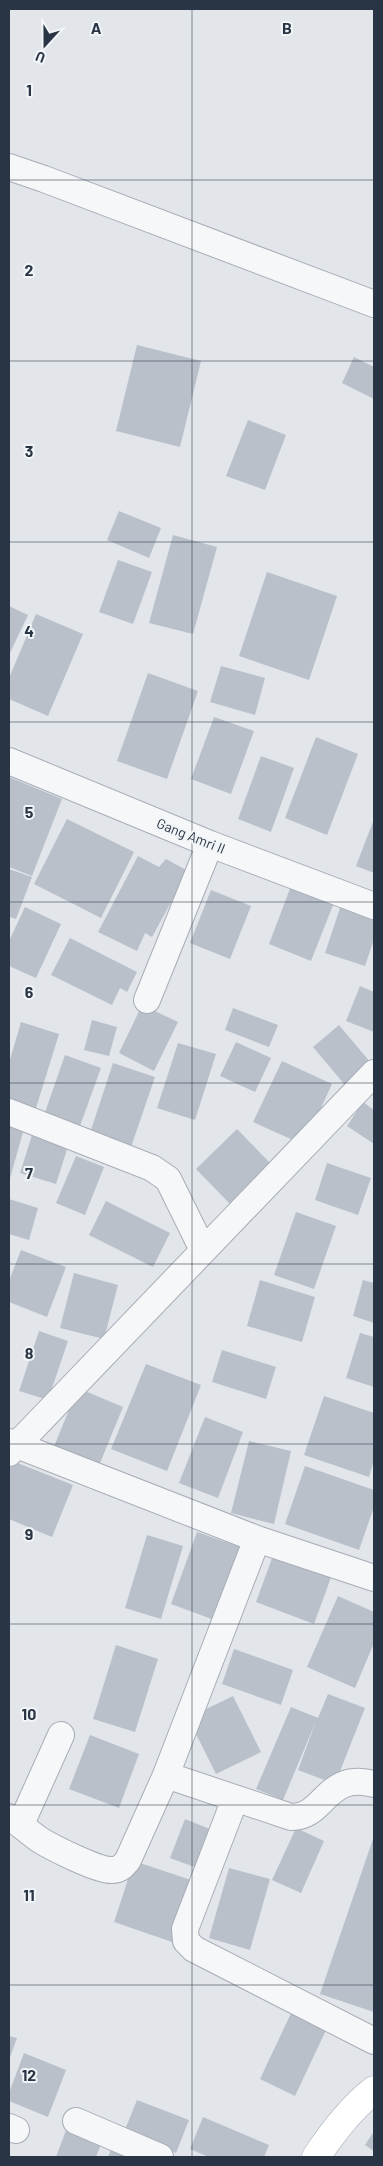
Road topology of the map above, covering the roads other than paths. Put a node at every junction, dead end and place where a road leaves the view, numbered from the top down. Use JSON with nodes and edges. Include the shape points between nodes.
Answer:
{"nodes":[{"id":1,"x":9,"y":167,"type":"edge"},
{"id":2,"x":374,"y":304,"type":"edge"},
{"id":3,"x":9,"y":761,"type":"edge"},
{"id":4,"x":210,"y":844,"type":"junction"},
{"id":5,"x":374,"y":906,"type":"edge"},
{"id":6,"x":147,"y":1000,"type":"dead end"},
{"id":7,"x":374,"y":1073,"type":"edge"},
{"id":8,"x":9,"y":1112,"type":"edge"},
{"id":9,"x":203,"y":1250,"type":"junction"},
{"id":10,"x":12,"y":1447,"type":"edge"},
{"id":11,"x":257,"y":1539,"type":"junction"},
{"id":12,"x":374,"y":1578,"type":"edge"},
{"id":13,"x":60,"y":1735,"type":"dead end"},
{"id":14,"x":166,"y":1775,"type":"junction"},
{"id":15,"x":374,"y":1784,"type":"edge"},
{"id":16,"x":235,"y":1799,"type":"junction"},
{"id":17,"x":15,"y":1820,"type":"edge"},
{"id":18,"x":374,"y":2041,"type":"edge"},
{"id":19,"x":374,"y":2090,"type":"edge"},
{"id":20,"x":76,"y":2121,"type":"dead end"},
{"id":21,"x":160,"y":2157,"type":"edge"},
{"id":22,"x":316,"y":2157,"type":"edge"}],
"edges":[{"from":1,"to":2,"type":"street"},
{"from":3,"to":4,"type":"street","name":"Gang Amri II"},
{"from":4,"to":5,"type":"street","name":"Gang Amri II"},
{"from":4,"to":6,"type":"street"},
{"from":7,"to":9,"type":"street"},
{"from":8,"to":9,"type":"street","via":[[152,1168],[168,1179]]},
{"from":9,"to":10,"type":"street"},
{"from":10,"to":11,"type":"street"},
{"from":11,"to":12,"type":"street"},
{"from":11,"to":14,"type":"street"},
{"from":13,"to":17,"type":"street"},
{"from":14,"to":16,"type":"street"},
{"from":14,"to":17,"type":"street","via":[[122,1868],[102,1869],[40,1840]]},
{"from":15,"to":16,"type":"street","via":[[355,1781],[341,1784],[301,1817],[291,1817]]},
{"from":16,"to":18,"type":"street","via":[[185,1929],[186,1940],[201,1953]]},
{"from":19,"to":22,"type":"main road"},
{"from":20,"to":21,"type":"street"}]}
